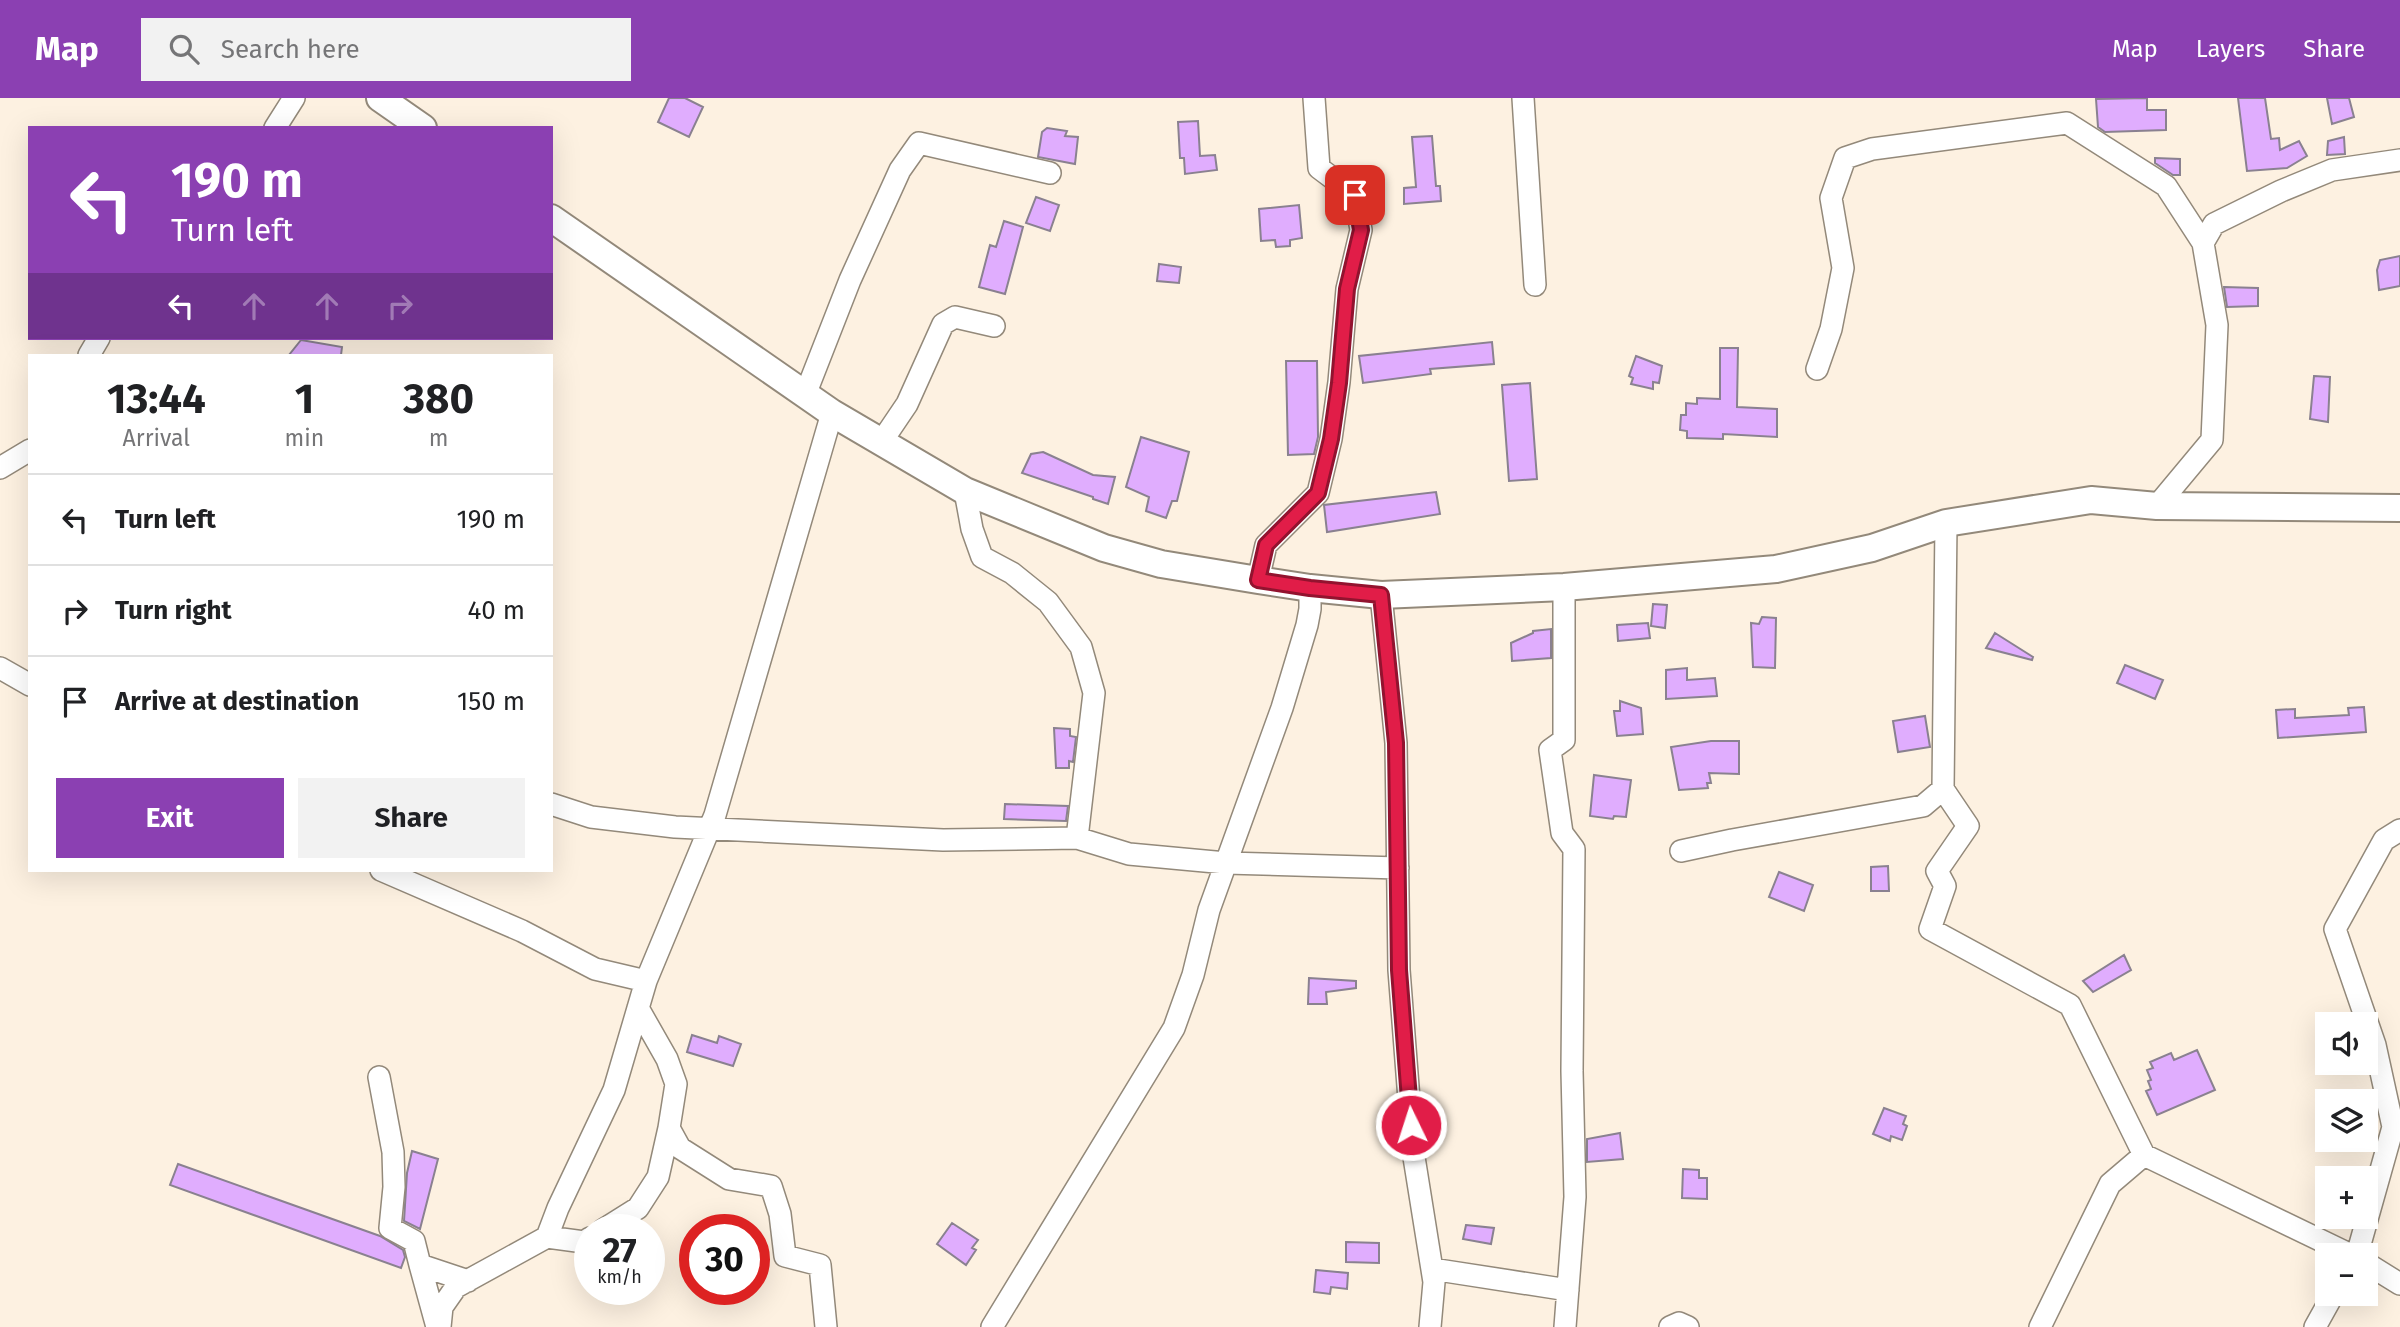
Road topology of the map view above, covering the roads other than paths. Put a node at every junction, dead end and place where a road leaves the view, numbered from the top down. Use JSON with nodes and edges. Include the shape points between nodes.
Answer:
{"nodes":[{"id":1,"x":294,"y":98,"type":"edge"},
{"id":2,"x":380,"y":98,"type":"edge"},
{"id":3,"x":1314,"y":98,"type":"edge"},
{"id":4,"x":1523,"y":98,"type":"edge"},
{"id":5,"x":276,"y":126,"type":"edge"},
{"id":6,"x":420,"y":126,"type":"edge"},
{"id":7,"x":2400,"y":160,"type":"edge"},
{"id":8,"x":1050,"y":173,"type":"dead end"},
{"id":9,"x":553,"y":219,"type":"edge"},
{"id":10,"x":2203,"y":243,"type":"junction"},
{"id":11,"x":1535,"y":285,"type":"dead end"},
{"id":12,"x":994,"y":326,"type":"dead end"},
{"id":13,"x":1817,"y":369,"type":"dead end"},
{"id":14,"x":805,"y":395,"type":"junction"},
{"id":15,"x":832,"y":413,"type":"junction"},
{"id":16,"x":882,"y":441,"type":"junction"},
{"id":17,"x":28,"y":451,"type":"edge"},
{"id":18,"x":0,"y":468,"type":"edge"},
{"id":19,"x":965,"y":491,"type":"junction"},
{"id":20,"x":2157,"y":506,"type":"junction"},
{"id":21,"x":2400,"y":508,"type":"edge"},
{"id":22,"x":1946,"y":523,"type":"junction"},
{"id":23,"x":1258,"y":580,"type":"junction"},
{"id":24,"x":1564,"y":587,"type":"junction"},
{"id":25,"x":1310,"y":588,"type":"junction"},
{"id":26,"x":1381,"y":595,"type":"junction"},
{"id":27,"x":0,"y":668,"type":"edge"},
{"id":28,"x":28,"y":684,"type":"edge"},
{"id":29,"x":1943,"y":789,"type":"junction"},
{"id":30,"x":553,"y":805,"type":"edge"},
{"id":31,"x":709,"y":829,"type":"junction"},
{"id":32,"x":2400,"y":830,"type":"edge"},
{"id":33,"x":1077,"y":838,"type":"junction"},
{"id":34,"x":1681,"y":851,"type":"dead end"},
{"id":35,"x":1226,"y":863,"type":"junction"},
{"id":36,"x":1398,"y":868,"type":"junction"},
{"id":37,"x":386,"y":872,"type":"edge"},
{"id":38,"x":646,"y":981,"type":"junction"},
{"id":39,"x":638,"y":1008,"type":"junction"},
{"id":40,"x":379,"y":1077,"type":"dead end"},
{"id":41,"x":669,"y":1128,"type":"junction"},
{"id":42,"x":2144,"y":1155,"type":"junction"},
{"id":43,"x":628,"y":1214,"type":"edge"},
{"id":44,"x":547,"y":1237,"type":"junction"},
{"id":45,"x":574,"y":1241,"type":"edge"},
{"id":46,"x":2326,"y":1243,"type":"edge"},
{"id":47,"x":2360,"y":1243,"type":"edge"},
{"id":48,"x":420,"y":1265,"type":"junction"},
{"id":49,"x":1432,"y":1269,"type":"junction"},
{"id":50,"x":2378,"y":1270,"type":"edge"},
{"id":51,"x":468,"y":1281,"type":"junction"},
{"id":52,"x":2400,"y":1284,"type":"edge"},
{"id":53,"x":1568,"y":1290,"type":"junction"},
{"id":54,"x":2327,"y":1306,"type":"edge"},
{"id":55,"x":438,"y":1327,"type":"edge"},
{"id":56,"x":826,"y":1327,"type":"edge"},
{"id":57,"x":992,"y":1327,"type":"edge"},
{"id":58,"x":1430,"y":1327,"type":"edge"},
{"id":59,"x":1565,"y":1327,"type":"edge"},
{"id":60,"x":1670,"y":1327,"type":"edge"},
{"id":61,"x":1688,"y":1327,"type":"edge"},
{"id":62,"x":2040,"y":1327,"type":"edge"},
{"id":63,"x":2315,"y":1327,"type":"edge"}],
"edges":[{"from":1,"to":5,"type":"street"},
{"from":2,"to":6,"type":"street"},
{"from":3,"to":23,"type":"street","via":[[1319,168],[1355,195],[1361,230],[1347,289],[1338,394],[1318,493],[1266,545]]},
{"from":4,"to":11,"type":"street"},
{"from":7,"to":10,"type":"street","via":[[2332,170],[2281,191],[2214,224]]},
{"from":8,"to":14,"type":"street","via":[[919,143],[900,170],[861,256]]},
{"from":9,"to":14,"type":"street"},
{"from":10,"to":13,"type":"street","via":[[2166,187],[2067,123],[1872,149],[1845,158],[1831,198],[1843,268],[1831,329]]},
{"from":10,"to":20,"type":"street","via":[[2217,325],[2213,440]]},
{"from":12,"to":16,"type":"street","via":[[955,317],[943,324],[907,404]]},
{"from":14,"to":15,"type":"street"},
{"from":15,"to":16,"type":"street"},
{"from":15,"to":31,"type":"street"},
{"from":16,"to":19,"type":"street"},
{"from":17,"to":18,"type":"street"},
{"from":19,"to":23,"type":"street","via":[[1104,548],[1161,564]]},
{"from":19,"to":33,"type":"street","via":[[982,557],[1012,573],[1048,602],[1081,647],[1094,693]]},
{"from":20,"to":21,"type":"street"},
{"from":20,"to":22,"type":"street","via":[[2091,500]]},
{"from":22,"to":24,"type":"street","via":[[1872,548],[1776,569]]},
{"from":22,"to":29,"type":"street"},
{"from":23,"to":25,"type":"street"},
{"from":24,"to":26,"type":"street"},
{"from":24,"to":53,"type":"street","via":[[1564,740],[1550,750],[1562,833],[1574,849],[1575,1196]]},
{"from":25,"to":26,"type":"street"},
{"from":25,"to":35,"type":"street","via":[[1310,609],[1290,682]]},
{"from":26,"to":36,"type":"street","via":[[1396,743]]},
{"from":27,"to":28,"type":"street"},
{"from":29,"to":34,"type":"street","via":[[1923,806]]},
{"from":29,"to":42,"type":"street","via":[[1968,826],[1937,871],[1945,886],[1930,929],[2070,1005]]},
{"from":30,"to":31,"type":"street","via":[[591,817]]},
{"from":31,"to":33,"type":"street","via":[[943,840]]},
{"from":31,"to":38,"type":"street"},
{"from":32,"to":47,"type":"street","via":[[2384,839],[2335,929],[2375,1045],[2393,1127]]},
{"from":33,"to":35,"type":"street","via":[[1129,854]]},
{"from":35,"to":36,"type":"street"},
{"from":35,"to":57,"type":"street","via":[[1174,1028]]},
{"from":36,"to":49,"type":"street","via":[[1399,970],[1412,1137]]},
{"from":37,"to":38,"type":"street","via":[[522,931],[595,969]]},
{"from":38,"to":39,"type":"street"},
{"from":39,"to":41,"type":"street","via":[[676,1084]]},
{"from":39,"to":44,"type":"street","via":[[614,1090]]},
{"from":40,"to":48,"type":"street","via":[[393,1152],[390,1228],[414,1241]]},
{"from":41,"to":43,"type":"street","via":[[658,1177],[638,1208]]},
{"from":41,"to":56,"type":"street","via":[[680,1148],[729,1179],[771,1186],[785,1256],[820,1265]]},
{"from":42,"to":46,"type":"street"},
{"from":42,"to":62,"type":"street","via":[[2110,1184]]},
{"from":44,"to":45,"type":"street"},
{"from":44,"to":51,"type":"street"},
{"from":48,"to":51,"type":"street"},
{"from":48,"to":55,"type":"street"},
{"from":49,"to":53,"type":"street"},
{"from":49,"to":58,"type":"street"},
{"from":50,"to":52,"type":"street"},
{"from":51,"to":55,"type":"street","via":[[456,1287],[442,1307]]},
{"from":53,"to":59,"type":"street"},
{"from":54,"to":63,"type":"street"},
{"from":60,"to":61,"type":"street","via":[[1679,1323]]}]}
